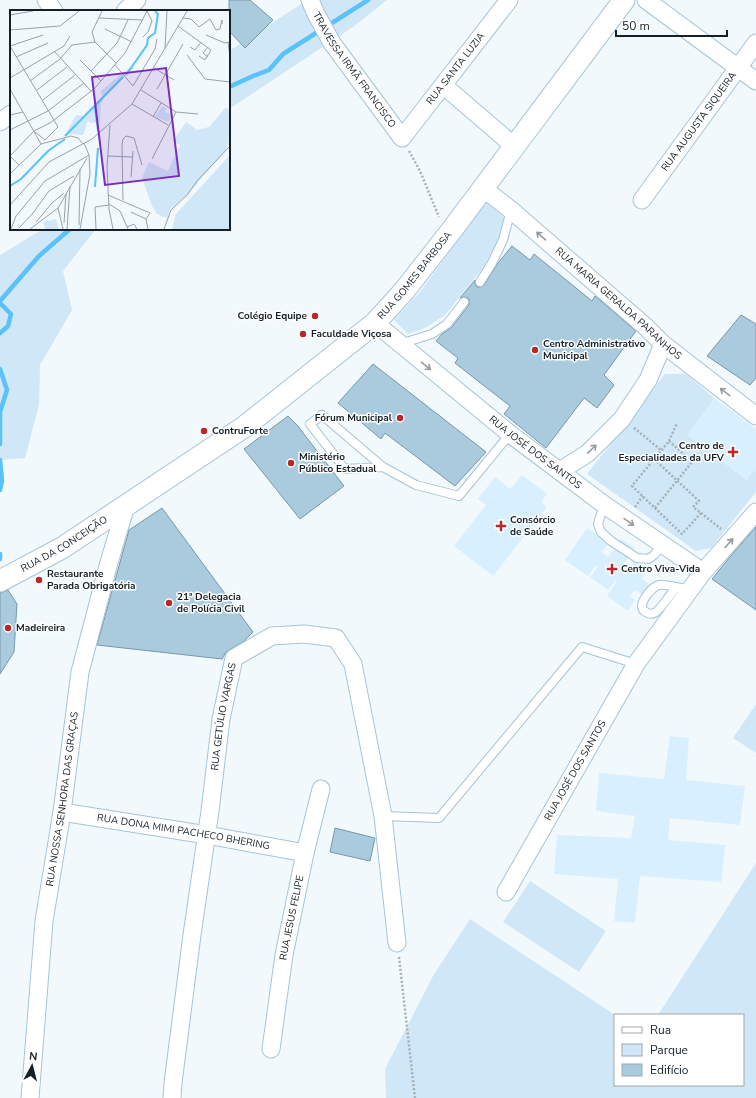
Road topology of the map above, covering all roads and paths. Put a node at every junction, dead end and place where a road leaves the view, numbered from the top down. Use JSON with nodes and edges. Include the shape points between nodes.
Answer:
{"nodes":[{"id":1,"x":46,"y":0,"type":"edge"},
{"id":2,"x":137,"y":0,"type":"edge"},
{"id":3,"x":509,"y":0,"type":"edge"},
{"id":4,"x":624,"y":0,"type":"edge"},
{"id":5,"x":646,"y":0,"type":"edge"},
{"id":6,"x":313,"y":7,"type":"edge"},
{"id":7,"x":53,"y":10,"type":"edge"},
{"id":8,"x":126,"y":10,"type":"edge"},
{"id":9,"x":756,"y":43,"type":"edge"},
{"id":10,"x":739,"y":68,"type":"junction"},
{"id":11,"x":756,"y":81,"type":"edge"},
{"id":12,"x":443,"y":85,"type":"junction"},
{"id":13,"x":10,"y":115,"type":"edge"},
{"id":14,"x":0,"y":122,"type":"edge"},
{"id":15,"x":402,"y":138,"type":"junction"},
{"id":16,"x":514,"y":146,"type":"junction"},
{"id":17,"x":483,"y":188,"type":"junction"},
{"id":18,"x":642,"y":200,"type":"dead end"},
{"id":19,"x":511,"y":210,"type":"junction"},
{"id":20,"x":451,"y":231,"type":"junction"},
{"id":21,"x":480,"y":282,"type":"dead end"},
{"id":22,"x":464,"y":302,"type":"dead end"},
{"id":23,"x":375,"y":323,"type":"junction"},
{"id":24,"x":399,"y":344,"type":"junction"},
{"id":25,"x":663,"y":344,"type":"junction"},
{"id":26,"x":756,"y":416,"type":"edge"},
{"id":27,"x":622,"y":419,"type":"junction"},
{"id":28,"x":676,"y":423,"type":"dead end"},
{"id":29,"x":510,"y":434,"type":"junction"},
{"id":30,"x":669,"y":441,"type":"junction"},
{"id":31,"x":662,"y":450,"type":"junction"},
{"id":32,"x":654,"y":460,"type":"junction"},
{"id":33,"x":383,"y":467,"type":"junction"},
{"id":34,"x":560,"y":471,"type":"junction"},
{"id":35,"x":677,"y":481,"type":"junction"},
{"id":36,"x":126,"y":505,"type":"junction"},
{"id":37,"x":606,"y":506,"type":"junction"},
{"id":38,"x":655,"y":508,"type":"junction"},
{"id":39,"x":756,"y":512,"type":"edge"},
{"id":40,"x":701,"y":513,"type":"junction"},
{"id":41,"x":733,"y":538,"type":"junction"},
{"id":42,"x":663,"y":545,"type":"junction"},
{"id":43,"x":703,"y":572,"type":"junction"},
{"id":44,"x":0,"y":581,"type":"edge"},
{"id":45,"x":636,"y":664,"type":"junction"},
{"id":46,"x":321,"y":789,"type":"dead end"},
{"id":47,"x":62,"y":812,"type":"junction"},
{"id":48,"x":383,"y":816,"type":"junction"},
{"id":49,"x":207,"y":835,"type":"junction"},
{"id":50,"x":305,"y":853,"type":"junction"},
{"id":51,"x":506,"y":892,"type":"dead end"},
{"id":52,"x":397,"y":943,"type":"joint"},
{"id":53,"x":271,"y":1049,"type":"dead end"},
{"id":54,"x":30,"y":1098,"type":"edge"},
{"id":55,"x":172,"y":1098,"type":"edge"},
{"id":56,"x":415,"y":1098,"type":"edge"}],
"edges":[{"from":1,"to":7,"type":"street"},
{"from":2,"to":8,"type":"street"},
{"from":3,"to":12,"type":"street","name":"RUA SANTA LUZIA"},
{"from":4,"to":16,"type":"street","name":"RUA GOMES BARBOSA"},
{"from":5,"to":10,"type":"street"},
{"from":6,"to":15,"type":"street","name":"TRAVESSA IRMÃ FRANCISCO","via":[[332,43]]},
{"from":9,"to":10,"type":"street","name":"RUA AUGUSTA SIQUEIRA"},
{"from":10,"to":11,"type":"street"},
{"from":10,"to":18,"type":"street","name":"RUA AUGUSTA SIQUEIRA"},
{"from":12,"to":15,"type":"street","name":"RUA SANTA LUZIA"},
{"from":12,"to":16,"type":"street"},
{"from":13,"to":14,"type":"street"},
{"from":15,"to":20,"type":"path","via":[[420,171],[442,222]]},
{"from":16,"to":17,"type":"street","name":"RUA GOMES BARBOSA"},
{"from":17,"to":19,"type":"street","name":"RUA MARIA GERALDA PARANHOS"},
{"from":17,"to":20,"type":"street","name":"RUA GOMES BARBOSA"},
{"from":19,"to":21,"type":"lane","via":[[503,240]]},
{"from":25,"to":19,"type":"street","name":"RUA MARIA GERALDA PARANHOS","one_way":true},
{"from":20,"to":23,"type":"street","name":"RUA GOMES BARBOSA"},
{"from":22,"to":24,"type":"lane","via":[[447,324],[432,334]]},
{"from":23,"to":24,"type":"street","name":"RUA JOSÉ DOS SANTOS"},
{"from":23,"to":36,"type":"street","name":"RUA GOMES BARBOSA","via":[[244,427]]},
{"from":24,"to":29,"type":"street","name":"RUA JOSÉ DOS SANTOS","one_way":true},
{"from":26,"to":25,"type":"street","name":"RUA MARIA GERALDA PARANHOS","one_way":true},
{"from":25,"to":27,"type":"street","via":[[648,380]]},
{"from":27,"to":31,"type":"path"},
{"from":34,"to":27,"type":"street","one_way":true,"via":[[588,453]]},
{"from":28,"to":30,"type":"path"},
{"from":29,"to":33,"type":"lane","via":[[459,496],[416,485]]},
{"from":29,"to":34,"type":"street","name":"RUA JOSÉ DOS SANTOS"},
{"from":30,"to":31,"type":"path"},
{"from":30,"to":35,"type":"path","via":[[692,462]]},
{"from":31,"to":32,"type":"path"},
{"from":32,"to":35,"type":"path"},
{"from":32,"to":38,"type":"path","via":[[632,486]]},
{"from":33,"to":33,"type":"lane","via":[[322,415],[310,424],[344,469]]},
{"from":34,"to":37,"type":"street","name":"RUA JOSÉ DOS SANTOS"},
{"from":35,"to":38,"type":"path"},
{"from":35,"to":40,"type":"path","via":[[698,501],[693,507]]},
{"from":36,"to":44,"type":"street","name":"RUA DA CONCEIÇÃO","via":[[62,548]]},
{"from":36,"to":47,"type":"street","name":"RUA NOSSA SENHORA DAS GRAÇAS","via":[[80,672]]},
{"from":37,"to":42,"type":"street","name":"RUA JOSÉ DOS SANTOS","one_way":true},
{"from":37,"to":42,"type":"lane","via":[[598,524],[601,532],[611,541],[636,558],[648,559]]},
{"from":38,"to":40,"type":"path","via":[[682,534]]},
{"from":39,"to":41,"type":"street","name":"RUA JOSÉ DOS SANTOS"},
{"from":40,"to":41,"type":"path"},
{"from":43,"to":41,"type":"street","name":"RUA JOSÉ DOS SANTOS","one_way":true},
{"from":42,"to":43,"type":"street","name":"RUA JOSÉ DOS SANTOS"},
{"from":43,"to":45,"type":"street","name":"RUA JOSÉ DOS SANTOS","via":[[683,589]]},
{"from":45,"to":48,"type":"lane","via":[[582,647],[439,818]]},
{"from":45,"to":51,"type":"street","name":"RUA JOSÉ DOS SANTOS"},
{"from":46,"to":50,"type":"street","name":"RUA JESUS FELIPE"},
{"from":47,"to":49,"type":"street","name":"RUA DONA MIMI PACHECO BHERING"},
{"from":47,"to":54,"type":"street","name":"RUA NOSSA SENHORA DAS GRAÇAS","via":[[44,921]]},
{"from":48,"to":49,"type":"street","name":"RUA GETÚLIO VARGAS","via":[[353,664],[336,638],[304,634],[272,636],[234,658],[221,719]]},
{"from":48,"to":52,"type":"street","name":"RUA GETÚLIO VARGAS"},
{"from":49,"to":50,"type":"street","name":"RUA DONA MIMI PACHECO BHERING"},
{"from":49,"to":55,"type":"street","name":"RUA GETÚLIO VARGAS"},
{"from":50,"to":53,"type":"street","name":"RUA JESUS FELIPE","via":[[284,955]]},
{"from":52,"to":56,"type":"path"}]}
